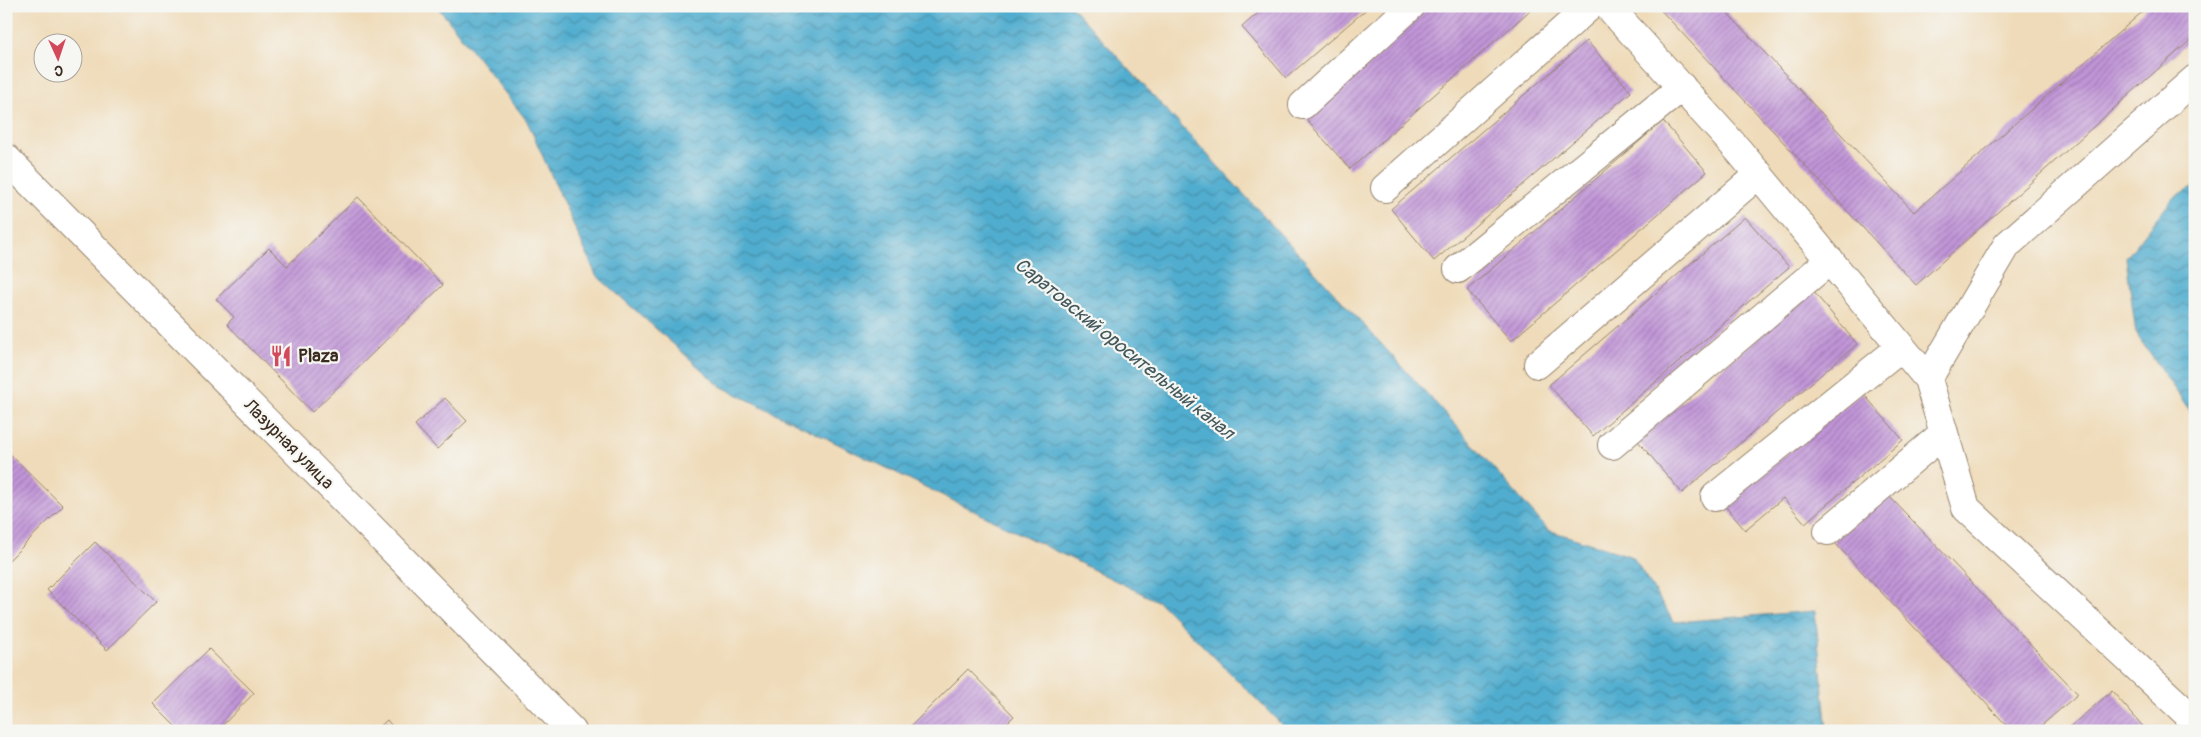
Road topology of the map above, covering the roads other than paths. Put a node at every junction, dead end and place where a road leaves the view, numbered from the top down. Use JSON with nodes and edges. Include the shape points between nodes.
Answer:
{"nodes":[{"id":1,"x":1411,"y":6,"type":"edge"},
{"id":2,"x":1590,"y":6,"type":"edge"},
{"id":3,"x":1608,"y":6,"type":"edge"},
{"id":4,"x":2195,"y":79,"type":"edge"},
{"id":5,"x":1682,"y":87,"type":"junction"},
{"id":6,"x":1303,"y":105,"type":"dead end"},
{"id":7,"x":6,"y":158,"type":"edge"},
{"id":8,"x":1759,"y":174,"type":"junction"},
{"id":9,"x":1385,"y":188,"type":"dead end"},
{"id":10,"x":1830,"y":260,"type":"junction"},
{"id":11,"x":1458,"y":269,"type":"dead end"},
{"id":12,"x":1901,"y":347,"type":"junction"},
{"id":13,"x":1538,"y":364,"type":"dead end"},
{"id":14,"x":1928,"y":379,"type":"junction"},
{"id":15,"x":1944,"y":433,"type":"junction"},
{"id":16,"x":1612,"y":445,"type":"dead end"},
{"id":17,"x":1715,"y":497,"type":"dead end"},
{"id":18,"x":1828,"y":531,"type":"dead end"},
{"id":19,"x":2195,"y":720,"type":"edge"},
{"id":20,"x":572,"y":731,"type":"edge"}],
"edges":[{"from":1,"to":6,"type":"street"},
{"from":2,"to":9,"type":"street"},
{"from":3,"to":5,"type":"street"},
{"from":4,"to":14,"type":"street","via":[[2007,245]]},
{"from":5,"to":8,"type":"street"},
{"from":5,"to":11,"type":"street"},
{"from":7,"to":20,"type":"street","name":"Лазурная улица"},
{"from":8,"to":10,"type":"street"},
{"from":8,"to":13,"type":"street"},
{"from":10,"to":12,"type":"street"},
{"from":10,"to":16,"type":"street"},
{"from":12,"to":14,"type":"street"},
{"from":12,"to":17,"type":"street"},
{"from":14,"to":15,"type":"street"},
{"from":15,"to":18,"type":"street"},
{"from":15,"to":19,"type":"street","via":[[1966,508]]}]}
